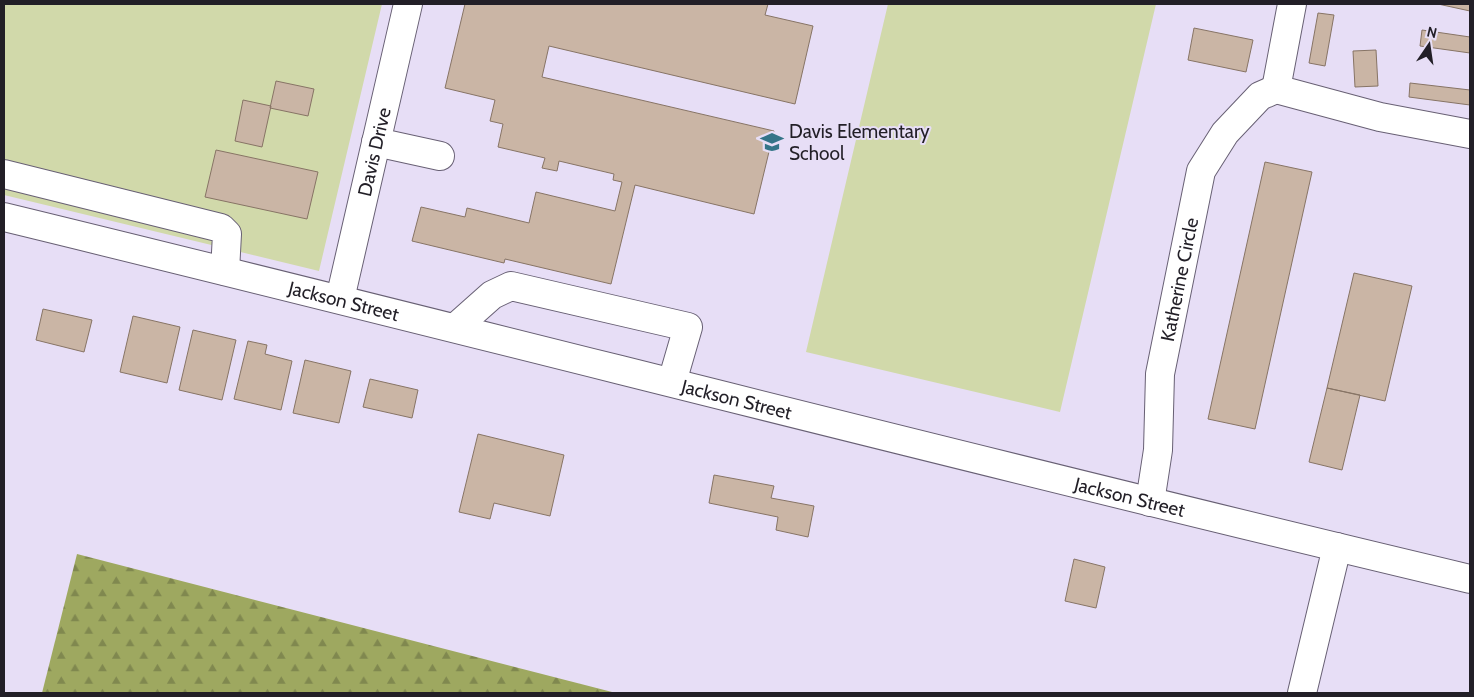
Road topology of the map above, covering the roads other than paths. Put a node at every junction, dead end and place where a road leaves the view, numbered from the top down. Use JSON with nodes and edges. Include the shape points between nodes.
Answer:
{"nodes":[{"id":1,"x":408,"y":4,"type":"edge"},
{"id":2,"x":1292,"y":4,"type":"edge"},
{"id":3,"x":1276,"y":89,"type":"junction"},
{"id":4,"x":1470,"y":134,"type":"edge"},
{"id":5,"x":376,"y":142,"type":"junction"},
{"id":6,"x":440,"y":156,"type":"dead end"},
{"id":7,"x":4,"y":174,"type":"edge"},
{"id":8,"x":4,"y":217,"type":"edge"},
{"id":9,"x":225,"y":271,"type":"junction"},
{"id":10,"x":340,"y":299,"type":"junction"},
{"id":11,"x":456,"y":327,"type":"junction"},
{"id":12,"x":672,"y":382,"type":"junction"},
{"id":13,"x":1150,"y":502,"type":"junction"},
{"id":14,"x":1337,"y":547,"type":"junction"},
{"id":15,"x":1470,"y":579,"type":"edge"},
{"id":16,"x":1302,"y":693,"type":"edge"}],
"edges":[{"from":1,"to":5,"type":"street","name":"Davis Drive"},
{"from":2,"to":3,"type":"street"},
{"from":3,"to":4,"type":"street","via":[[1380,117]]},
{"from":3,"to":13,"type":"street","name":"Katherine Circle","via":[[1260,96],[1225,133],[1201,171],[1160,374],[1158,450]]},
{"from":5,"to":6,"type":"street"},
{"from":5,"to":10,"type":"street","name":"Davis Drive"},
{"from":7,"to":9,"type":"street","via":[[221,228],[227,234]]},
{"from":8,"to":9,"type":"street","name":"Jackson Street"},
{"from":9,"to":10,"type":"street","name":"Jackson Street"},
{"from":10,"to":11,"type":"street","name":"Jackson Street"},
{"from":11,"to":12,"type":"street","name":"Jackson Street"},
{"from":11,"to":12,"type":"street","via":[[492,295],[511,286],[688,327]]},
{"from":12,"to":13,"type":"street","name":"Jackson Street"},
{"from":13,"to":14,"type":"street","name":"Jackson Street"},
{"from":14,"to":15,"type":"street","name":"Jackson Street"},
{"from":14,"to":16,"type":"street"}]}
